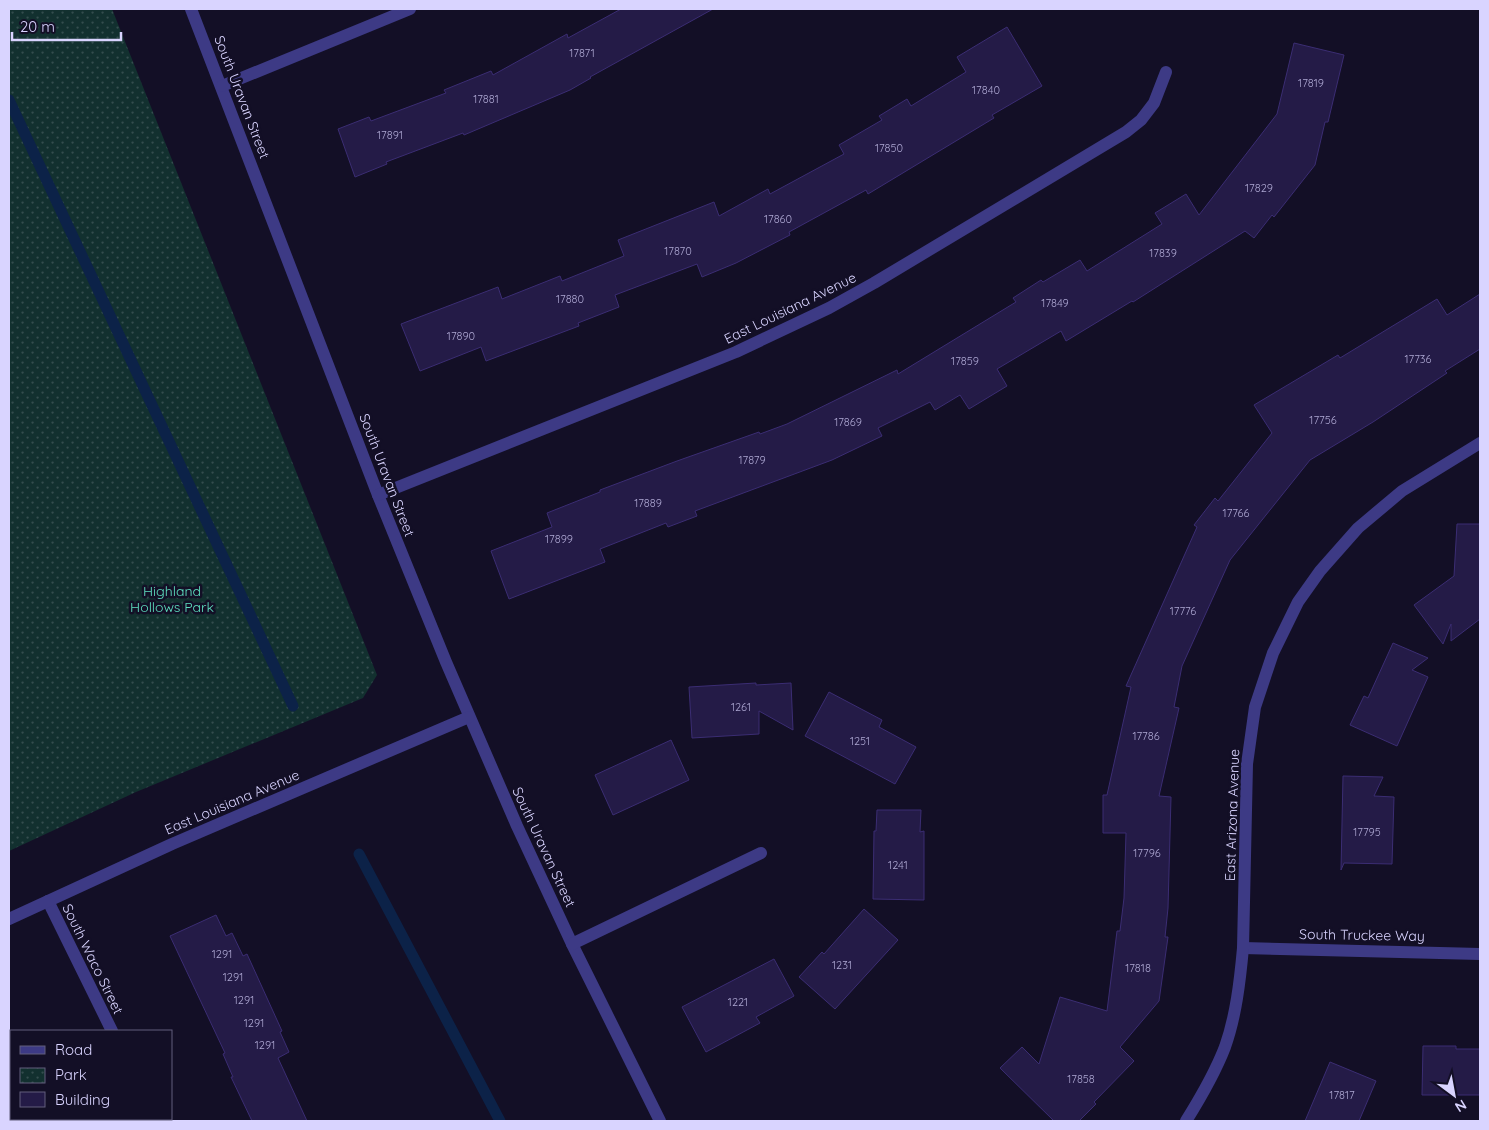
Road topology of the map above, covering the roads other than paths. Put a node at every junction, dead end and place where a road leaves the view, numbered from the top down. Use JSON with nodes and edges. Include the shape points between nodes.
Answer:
{"nodes":[{"id":1,"x":191,"y":9,"type":"edge"},
{"id":2,"x":410,"y":9,"type":"edge"},
{"id":3,"x":1166,"y":72,"type":"dead end"},
{"id":4,"x":222,"y":86,"type":"junction"},
{"id":5,"x":1480,"y":443,"type":"edge"},
{"id":6,"x":378,"y":495,"type":"junction"},
{"id":7,"x":469,"y":717,"type":"junction"},
{"id":8,"x":761,"y":853,"type":"dead end"},
{"id":9,"x":48,"y":901,"type":"junction"},
{"id":10,"x":9,"y":919,"type":"edge"},
{"id":11,"x":572,"y":944,"type":"junction"},
{"id":12,"x":1243,"y":948,"type":"junction"},
{"id":13,"x":1480,"y":954,"type":"edge"},
{"id":14,"x":112,"y":1030,"type":"edge"},
{"id":15,"x":660,"y":1121,"type":"edge"},
{"id":16,"x":1186,"y":1121,"type":"edge"}],
"edges":[{"from":1,"to":4,"type":"street","name":"South Uravan Street"},
{"from":2,"to":4,"type":"street"},
{"from":3,"to":6,"type":"street","name":"East Louisiana Avenue","via":[[1154,103],[1126,132],[829,308],[736,352]]},
{"from":4,"to":6,"type":"street","name":"South Uravan Street"},
{"from":5,"to":12,"type":"street","name":"East Arizona Avenue","via":[[1402,492],[1358,528],[1298,602],[1273,653],[1256,707],[1247,764]]},
{"from":6,"to":7,"type":"street","name":"South Uravan Street"},
{"from":7,"to":9,"type":"street","name":"East Louisiana Avenue","via":[[172,844]]},
{"from":7,"to":11,"type":"street","name":"South Uravan Street"},
{"from":8,"to":11,"type":"street"},
{"from":9,"to":10,"type":"street","name":"East Louisiana Avenue"},
{"from":9,"to":14,"type":"street","name":"South Waco Street"},
{"from":11,"to":15,"type":"street","name":"South Uravan Street"},
{"from":12,"to":13,"type":"street","name":"South Truckee Way"},
{"from":12,"to":16,"type":"street","name":"East Arizona Avenue","via":[[1226,1046],[1206,1091]]}]}
